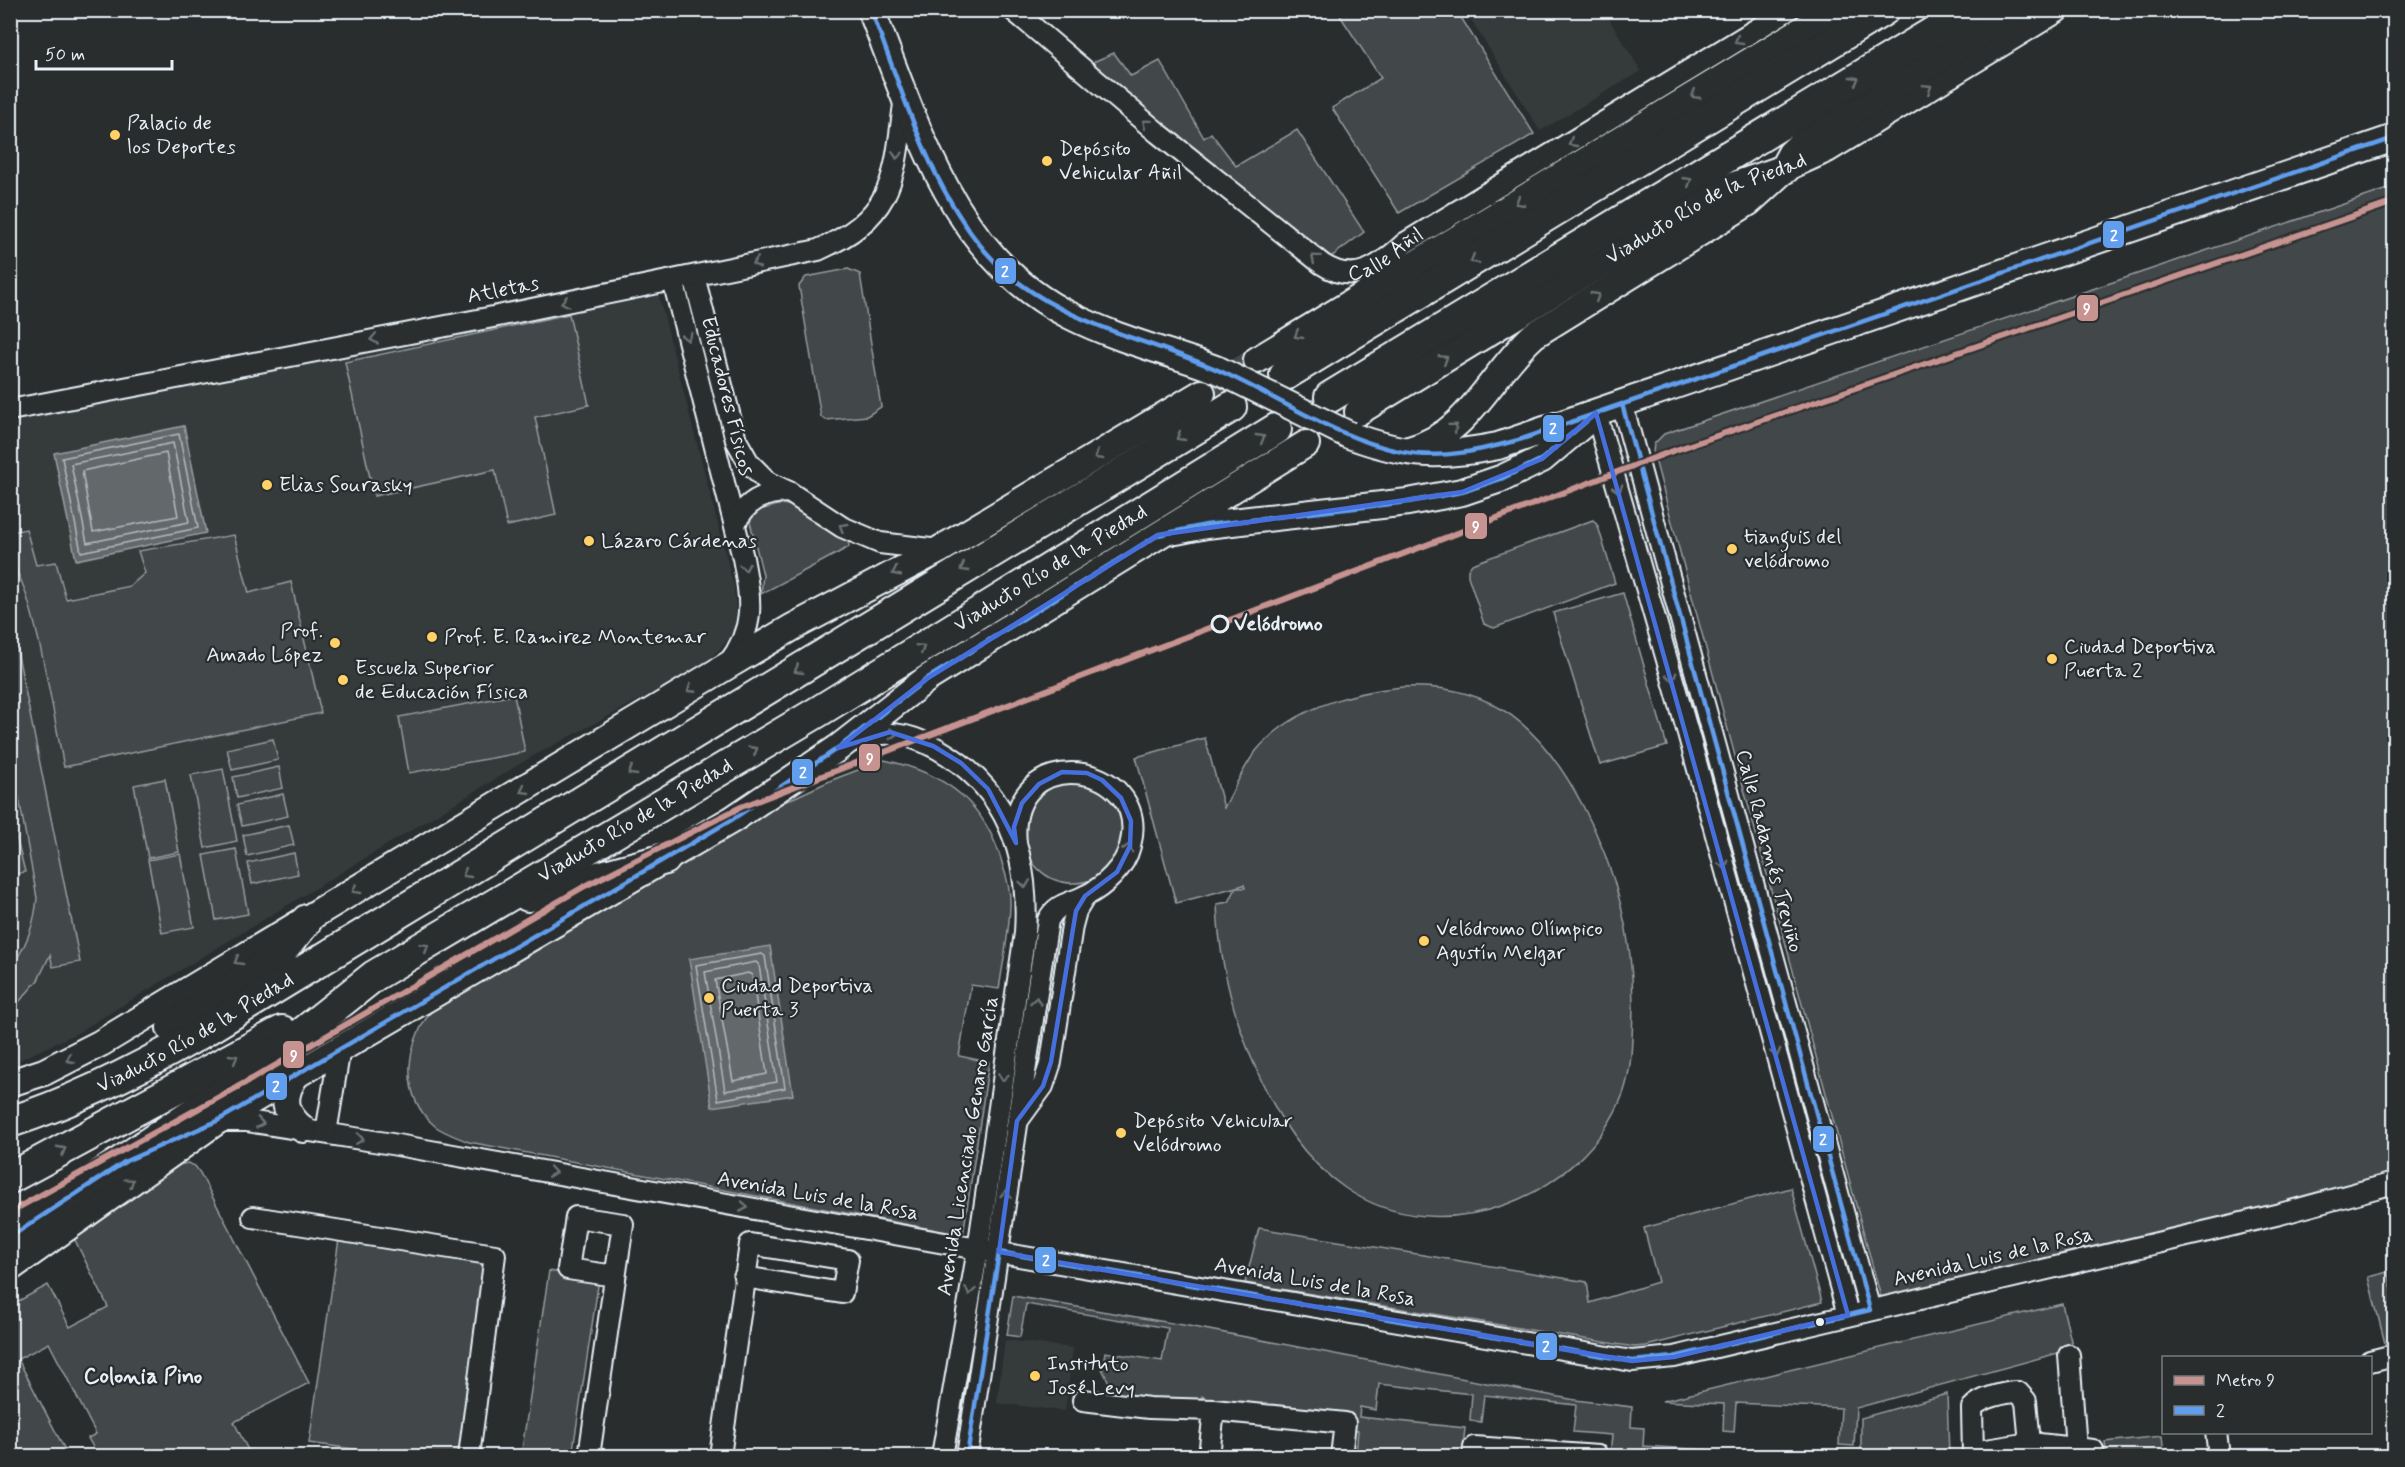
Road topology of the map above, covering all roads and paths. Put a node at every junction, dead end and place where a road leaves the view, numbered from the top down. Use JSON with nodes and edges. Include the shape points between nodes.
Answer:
{"nodes":[{"id":1,"x":871,"y":10,"type":"edge"},
{"id":2,"x":1013,"y":10,"type":"edge"},
{"id":3,"x":1788,"y":10,"type":"edge"},
{"id":4,"x":1835,"y":10,"type":"edge"},
{"id":5,"x":1884,"y":10,"type":"edge"},
{"id":6,"x":1970,"y":10,"type":"edge"},
{"id":7,"x":2014,"y":10,"type":"edge"},
{"id":8,"x":2055,"y":10,"type":"edge"},
{"id":9,"x":905,"y":97,"type":"junction"},
{"id":10,"x":2394,"y":138,"type":"edge"},
{"id":11,"x":1785,"y":168,"type":"junction"},
{"id":12,"x":694,"y":276,"type":"junction"},
{"id":13,"x":673,"y":280,"type":"junction"},
{"id":14,"x":1257,"y":360,"type":"tunnel mouth"},
{"id":15,"x":1285,"y":375,"type":"tunnel mouth"},
{"id":16,"x":1203,"y":393,"type":"tunnel mouth"},
{"id":17,"x":1330,"y":397,"type":"dead end"},
{"id":18,"x":1622,"y":404,"type":"junction"},
{"id":19,"x":1231,"y":407,"type":"tunnel mouth"},
{"id":20,"x":10,"y":410,"type":"edge"},
{"id":21,"x":1596,"y":413,"type":"junction"},
{"id":22,"x":1354,"y":423,"type":"junction"},
{"id":23,"x":1276,"y":429,"type":"dead end"},
{"id":24,"x":1306,"y":444,"type":"dead end"},
{"id":25,"x":1402,"y":452,"type":"junction"},
{"id":26,"x":789,"y":492,"type":"junction"},
{"id":27,"x":735,"y":524,"type":"junction"},
{"id":28,"x":1158,"y":535,"type":"junction"},
{"id":29,"x":939,"y":550,"type":"junction"},
{"id":30,"x":727,"y":666,"type":"junction"},
{"id":31,"x":1710,"y":727,"type":"junction"},
{"id":32,"x":1688,"y":733,"type":"junction"},
{"id":33,"x":838,"y":748,"type":"junction"},
{"id":34,"x":1016,"y":843,"type":"junction"},
{"id":35,"x":665,"y":859,"type":"junction"},
{"id":36,"x":496,"y":904,"type":"junction"},
{"id":37,"x":307,"y":920,"type":"junction"},
{"id":38,"x":374,"y":976,"type":"junction"},
{"id":39,"x":340,"y":1048,"type":"junction"},
{"id":40,"x":130,"y":1074,"type":"junction"},
{"id":41,"x":296,"y":1075,"type":"junction"},
{"id":42,"x":10,"y":1083,"type":"edge"},
{"id":43,"x":10,"y":1105,"type":"edge"},
{"id":44,"x":217,"y":1121,"type":"junction"},
{"id":45,"x":10,"y":1122,"type":"edge"},
{"id":46,"x":314,"y":1131,"type":"junction"},
{"id":47,"x":126,"y":1161,"type":"junction"},
{"id":48,"x":10,"y":1178,"type":"edge"},
{"id":49,"x":2394,"y":1183,"type":"edge"},
{"id":50,"x":253,"y":1217,"type":"dead end"},
{"id":51,"x":10,"y":1237,"type":"edge"},
{"id":52,"x":978,"y":1249,"type":"junction"},
{"id":53,"x":999,"y":1252,"type":"junction"},
{"id":54,"x":10,"y":1268,"type":"edge"},
{"id":55,"x":615,"y":1276,"type":"dead end"},
{"id":56,"x":744,"y":1277,"type":"junction"},
{"id":57,"x":1870,"y":1310,"type":"junction"},
{"id":58,"x":1848,"y":1315,"type":"junction"},
{"id":59,"x":2069,"y":1355,"type":"dead end"},
{"id":60,"x":2394,"y":1355,"type":"edge"},
{"id":61,"x":2372,"y":1360,"type":"edge"},
{"id":62,"x":1083,"y":1400,"type":"dead end"},
{"id":63,"x":1214,"y":1410,"type":"junction"},
{"id":64,"x":2216,"y":1434,"type":"edge"},
{"id":65,"x":2030,"y":1443,"type":"junction"},
{"id":66,"x":2076,"y":1448,"type":"junction"},
{"id":67,"x":1474,"y":1452,"type":"edge"},
{"id":68,"x":1973,"y":1454,"type":"edge"},
{"id":69,"x":469,"y":1456,"type":"edge"},
{"id":70,"x":589,"y":1456,"type":"edge"},
{"id":71,"x":720,"y":1456,"type":"edge"},
{"id":72,"x":942,"y":1456,"type":"edge"},
{"id":73,"x":967,"y":1456,"type":"edge"},
{"id":74,"x":1209,"y":1456,"type":"edge"},
{"id":75,"x":1341,"y":1456,"type":"edge"},
{"id":76,"x":1598,"y":1456,"type":"edge"},
{"id":77,"x":2094,"y":1456,"type":"edge"},
{"id":78,"x":2219,"y":1456,"type":"edge"}],
"edges":[{"from":1,"to":9,"type":"main road"},
{"from":3,"to":2,"type":"street","name":"Calle Añil","one_way":true,"via":[[1405,243],[1383,264],[1355,274],[1334,271],[1322,264]]},
{"from":4,"to":14,"type":"main road","one_way":true},
{"from":5,"to":15,"type":"highway","one_way":true},
{"from":17,"to":6,"type":"highway","name":"Viaducto Río de la Piedad","one_way":true},
{"from":7,"to":11,"type":"highway","via":[[1811,137]]},
{"from":11,"to":8,"type":"main road","name":"Viaducto Río de la Piedad","one_way":true,"via":[[1850,136]]},
{"from":9,"to":12,"type":"street","name":"Atletas","one_way":true,"via":[[896,167],[881,204],[865,225],[819,250]]},
{"from":9,"to":22,"type":"main road","bridge":true,"via":[[956,209],[998,265],[1033,294],[1070,316],[1124,338]]},
{"from":10,"to":18,"type":"main road"},
{"from":22,"to":11,"type":"main road","name":"Viaducto Río de la Piedad","one_way":true,"via":[[1723,189]]},
{"from":25,"to":11,"type":"main road","one_way":true,"via":[[1433,441],[1455,426],[1534,335],[1749,202]]},
{"from":12,"to":13,"type":"street","name":"Atletas"},
{"from":12,"to":26,"type":"street","name":"Educadores Físicos","via":[[742,452],[757,473]]},
{"from":13,"to":20,"type":"street","name":"Atletas","one_way":true},
{"from":13,"to":27,"type":"street","name":"Educadores Físicos","one_way":true},
{"from":16,"to":29,"type":"main road","name":"Viaducto Río de la Piedad","one_way":true},
{"from":18,"to":21,"type":"main road"},
{"from":18,"to":31,"type":"street","name":"Calle Radamés Treviño"},
{"from":19,"to":40,"type":"highway","name":"Viaducto Río de la Piedad","one_way":true,"via":[[353,943]]},
{"from":21,"to":25,"type":"main road","via":[[1522,439],[1472,451],[1447,455]]},
{"from":21,"to":28,"type":"main road","via":[[1542,459],[1462,492],[1206,525]]},
{"from":21,"to":32,"type":"street","one_way":true},
{"from":22,"to":25,"type":"main road"},
{"from":36,"to":23,"type":"highway","name":"Viaducto Río de la Piedad","one_way":true,"via":[[816,713]]},
{"from":24,"to":28,"type":"main road","name":"Viaducto Río de la Piedad"},
{"from":26,"to":27,"type":"street","name":"Educadores Físicos","via":[[759,497]]},
{"from":29,"to":26,"type":"street","name":"Educadores Físicos","one_way":true,"via":[[889,545],[856,535]]},
{"from":27,"to":30,"type":"street","name":"Educadores Físicos","one_way":true,"via":[[750,596],[750,617],[744,640]]},
{"from":28,"to":33,"type":"main road","name":"Viaducto Río de la Piedad","via":[[928,678]]},
{"from":29,"to":30,"type":"main road","name":"Viaducto Río de la Piedad","one_way":true},
{"from":30,"to":37,"type":"main road","name":"Viaducto Río de la Piedad","one_way":true},
{"from":31,"to":32,"type":"street"},
{"from":31,"to":57,"type":"street","name":"Calle Radamés Treviño"},
{"from":32,"to":58,"type":"street","one_way":true},
{"from":33,"to":34,"type":"street","name":"Avenida Licenciado Genaro García","one_way":true,"via":[[870,735],[890,732],[911,735],[933,746],[961,763],[988,789]]},
{"from":33,"to":35,"type":"main road","name":"Viaducto Río de la Piedad","via":[[733,819]]},
{"from":34,"to":52,"type":"street","name":"Avenida Licenciado Genaro García","one_way":true,"via":[[1026,891],[1024,933]]},
{"from":53,"to":34,"type":"street","name":"Avenida Licenciado Genaro García","one_way":true,"via":[[1048,920],[1054,909],[1085,896],[1117,872],[1130,846],[1131,821],[1122,798],[1112,787],[1088,773],[1062,772],[1049,776],[1022,803],[1014,827]]},
{"from":35,"to":36,"type":"highway"},
{"from":35,"to":39,"type":"main road","name":"Viaducto Río de la Piedad"},
{"from":38,"to":36,"type":"highway","name":"Viaducto Río de la Piedad","one_way":true},
{"from":37,"to":40,"type":"highway","via":[[276,958],[144,1045]]},
{"from":37,"to":42,"type":"main road","name":"Viaducto Río de la Piedad","one_way":true,"via":[[101,1043],[44,1072]]},
{"from":38,"to":47,"type":"highway","name":"Viaducto Río de la Piedad","via":[[252,1073]]},
{"from":48,"to":38,"type":"highway","one_way":true,"via":[[218,1067]]},
{"from":39,"to":41,"type":"main road","name":"Viaducto Río de la Piedad"},
{"from":39,"to":46,"type":"street"},
{"from":40,"to":43,"type":"highway","name":"Viaducto Río de la Piedad","via":[[107,1072]]},
{"from":40,"to":45,"type":"highway"},
{"from":41,"to":44,"type":"main road","name":"Viaducto Río de la Piedad"},
{"from":41,"to":46,"type":"main road","via":[[287,1090],[285,1105],[291,1120]]},
{"from":44,"to":46,"type":"street","name":"Avenida Luis de la Rosa","one_way":true,"via":[[247,1121]]},
{"from":44,"to":47,"type":"highway"},
{"from":54,"to":44,"type":"main road","name":"Viaducto Río de la Piedad","one_way":true},
{"from":46,"to":52,"type":"street","name":"Avenida Luis de la Rosa","one_way":true},
{"from":47,"to":51,"type":"highway","name":"Viaducto Río de la Piedad"},
{"from":49,"to":57,"type":"street","name":"Avenida Luis de la Rosa","via":[[2280,1214]]},
{"from":50,"to":69,"type":"street","via":[[495,1255]]},
{"from":52,"to":53,"type":"street","name":"Avenida Luis de la Rosa"},
{"from":52,"to":72,"type":"street","name":"Avenida Licenciado Genaro García","one_way":true},
{"from":53,"to":58,"type":"street","name":"Avenida Luis de la Rosa","via":[[1632,1361],[1674,1357]]},
{"from":53,"to":73,"type":"street","name":"Avenida Licenciado Genaro García"},
{"from":55,"to":70,"type":"street"},
{"from":56,"to":56,"type":"street","via":[[842,1293],[848,1260],[750,1244]]},
{"from":56,"to":71,"type":"street"},
{"from":57,"to":58,"type":"street","name":"Avenida Luis de la Rosa"},
{"from":59,"to":66,"type":"street"},
{"from":60,"to":61,"type":"street"},
{"from":62,"to":63,"type":"street"},
{"from":63,"to":74,"type":"street"},
{"from":63,"to":75,"type":"street","via":[[1345,1423]]},
{"from":64,"to":78,"type":"street"},
{"from":65,"to":66,"type":"street"},
{"from":65,"to":68,"type":"street"},
{"from":65,"to":68,"type":"street","via":[[2026,1401],[2018,1392],[2012,1392],[1972,1408]]},
{"from":66,"to":77,"type":"street","via":[[2093,1450]]},
{"from":67,"to":76,"type":"street"}]}
